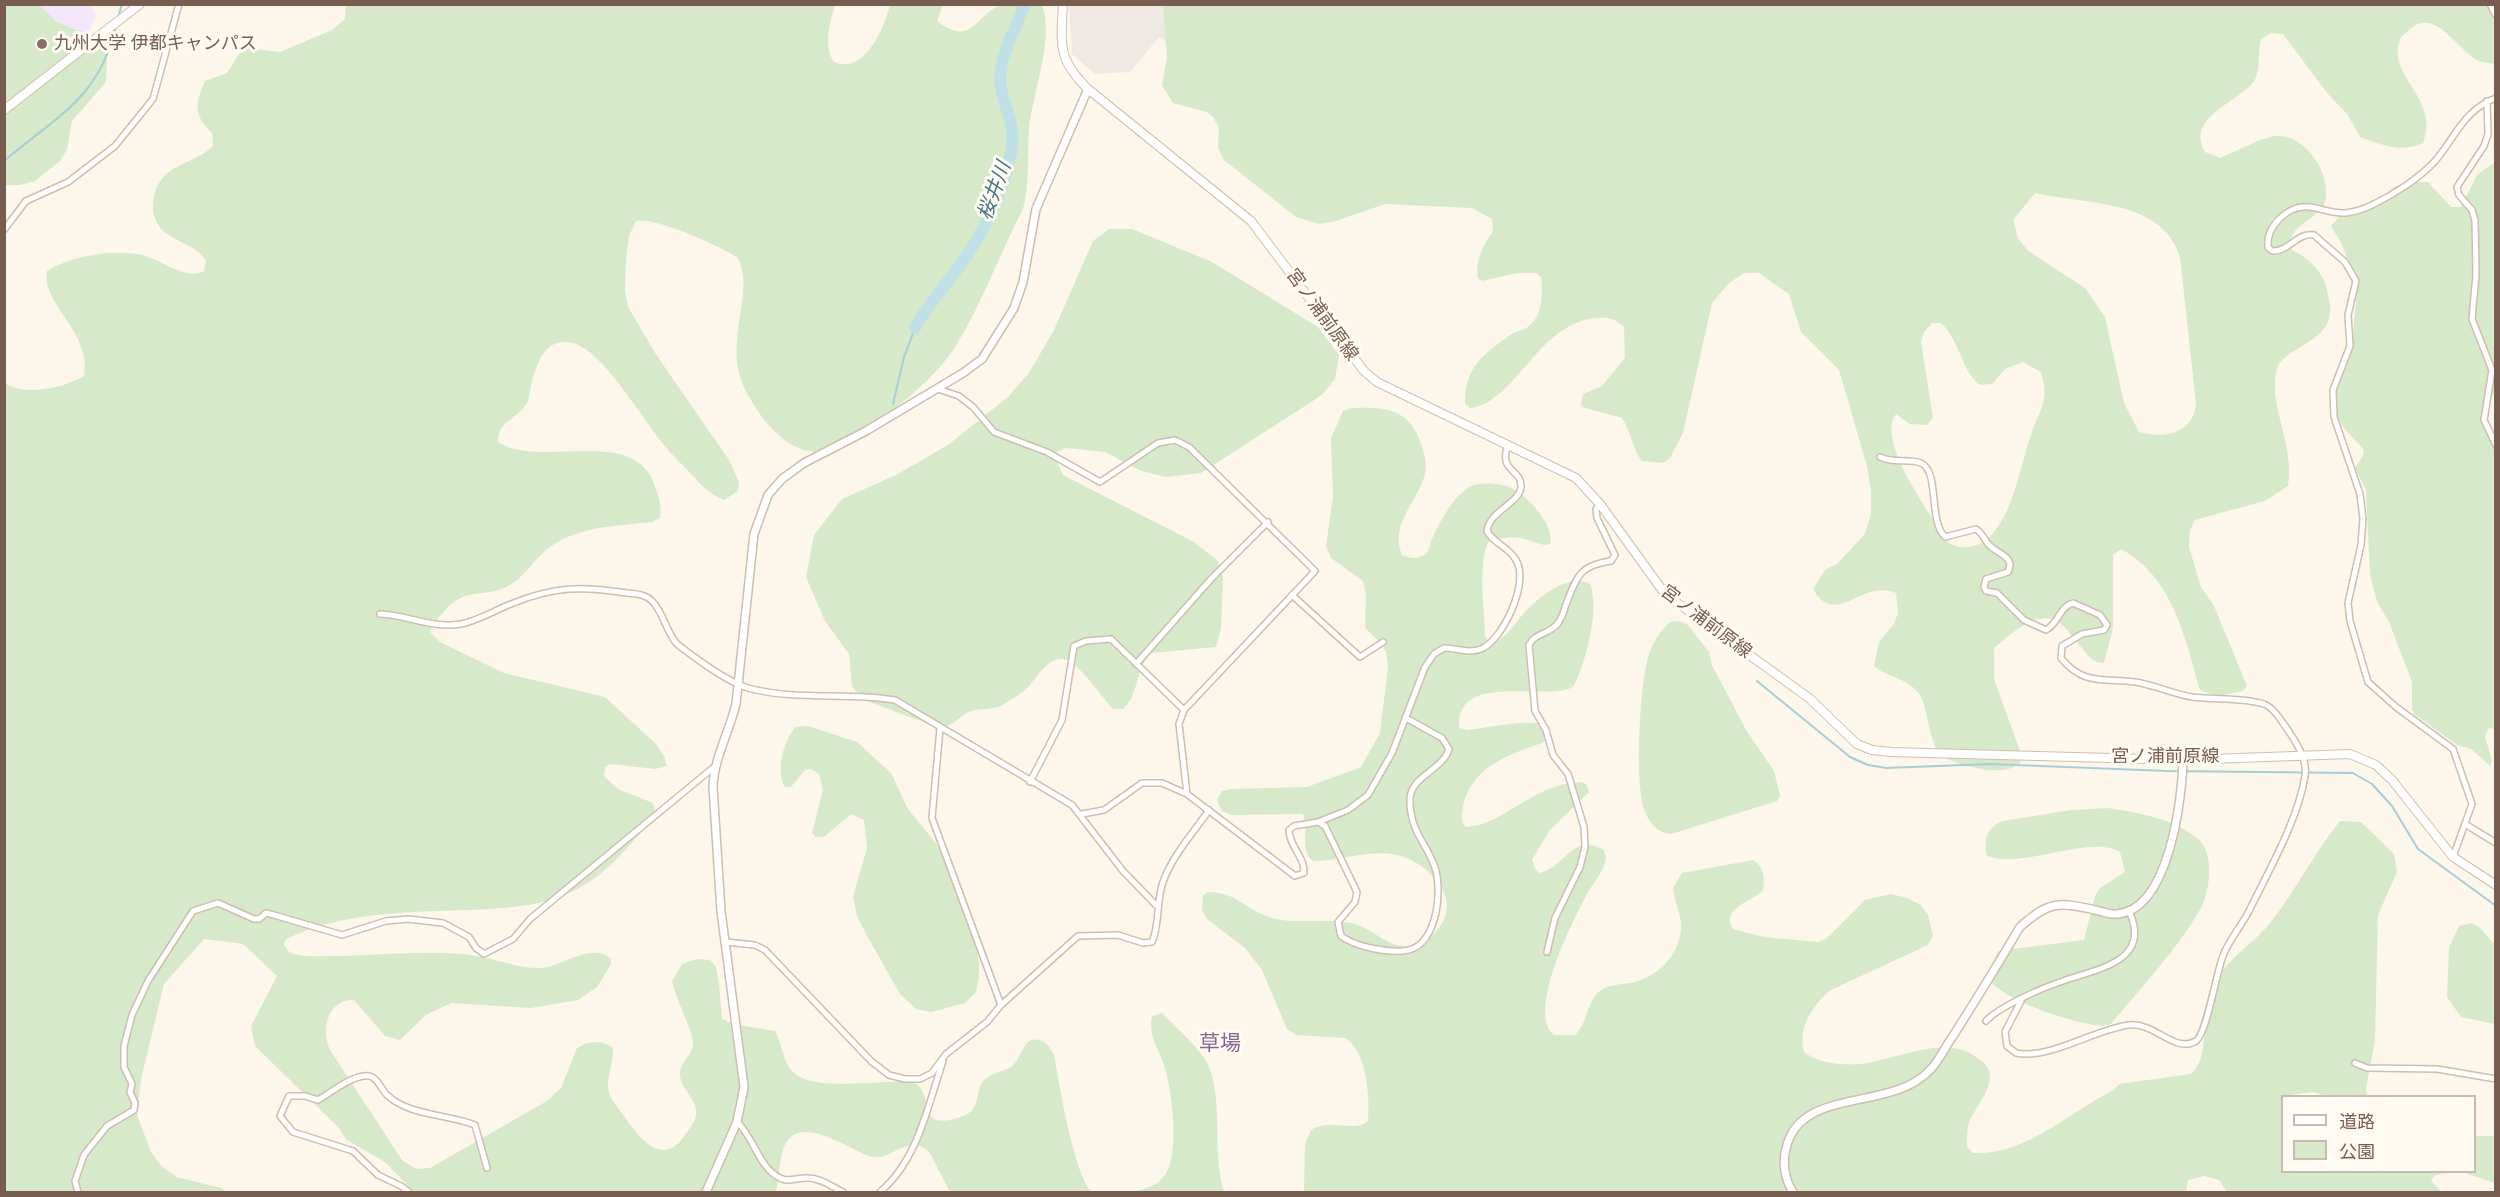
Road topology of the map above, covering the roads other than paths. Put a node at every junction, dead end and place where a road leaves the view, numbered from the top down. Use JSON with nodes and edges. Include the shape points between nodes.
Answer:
{"nodes":[{"id":1,"x":140,"y":4,"type":"edge"},
{"id":2,"x":179,"y":4,"type":"edge"},
{"id":3,"x":1063,"y":4,"type":"edge"},
{"id":4,"x":2490,"y":4,"type":"edge"},
{"id":5,"x":2496,"y":16,"type":"edge"},
{"id":6,"x":1088,"y":89,"type":"junction"},
{"id":7,"x":2496,"y":98,"type":"edge"},
{"id":8,"x":2487,"y":101,"type":"junction"},
{"id":9,"x":4,"y":110,"type":"edge"},
{"id":10,"x":4,"y":230,"type":"edge"},
{"id":11,"x":938,"y":389,"type":"junction"},
{"id":12,"x":1508,"y":444,"type":"junction"},
{"id":13,"x":2496,"y":446,"type":"edge"},
{"id":14,"x":1880,"y":457,"type":"dead end"},
{"id":15,"x":1600,"y":504,"type":"junction"},
{"id":16,"x":1268,"y":522,"type":"junction"},
{"id":17,"x":1292,"y":595,"type":"junction"},
{"id":18,"x":380,"y":614,"type":"dead end"},
{"id":19,"x":1383,"y":642,"type":"dead end"},
{"id":20,"x":1136,"y":664,"type":"junction"},
{"id":21,"x":738,"y":684,"type":"junction"},
{"id":22,"x":1184,"y":710,"type":"junction"},
{"id":23,"x":1406,"y":718,"type":"junction"},
{"id":24,"x":940,"y":728,"type":"junction"},
{"id":25,"x":2301,"y":754,"type":"junction"},
{"id":26,"x":2183,"y":760,"type":"junction"},
{"id":27,"x":714,"y":767,"type":"junction"},
{"id":28,"x":1030,"y":782,"type":"junction"},
{"id":29,"x":1187,"y":794,"type":"junction"},
{"id":30,"x":1209,"y":810,"type":"junction"},
{"id":31,"x":1082,"y":814,"type":"junction"},
{"id":32,"x":1318,"y":822,"type":"junction"},
{"id":33,"x":2465,"y":824,"type":"junction"},
{"id":34,"x":2496,"y":843,"type":"edge"},
{"id":35,"x":2453,"y":856,"type":"junction"},
{"id":36,"x":2496,"y":885,"type":"edge"},
{"id":37,"x":1156,"y":905,"type":"junction"},
{"id":38,"x":2129,"y":911,"type":"junction"},
{"id":39,"x":725,"y":942,"type":"junction"},
{"id":40,"x":1547,"y":952,"type":"dead end"},
{"id":41,"x":2020,"y":1001,"type":"junction"},
{"id":42,"x":1001,"y":1005,"type":"junction"},
{"id":43,"x":1986,"y":1021,"type":"dead end"},
{"id":44,"x":946,"y":1054,"type":"junction"},
{"id":45,"x":2355,"y":1064,"type":"dead end"},
{"id":46,"x":2496,"y":1080,"type":"edge"},
{"id":47,"x":737,"y":1122,"type":"junction"},
{"id":48,"x":487,"y":1168,"type":"dead end"},
{"id":49,"x":78,"y":1192,"type":"edge"},
{"id":50,"x":409,"y":1192,"type":"edge"},
{"id":51,"x":706,"y":1192,"type":"edge"},
{"id":52,"x":843,"y":1192,"type":"edge"},
{"id":53,"x":880,"y":1192,"type":"edge"},
{"id":54,"x":1793,"y":1192,"type":"edge"}],
"edges":[{"from":1,"to":9,"type":"main road"},
{"from":2,"to":10,"type":"street","via":[[153,99],[144,112],[106,154],[68,182],[26,201]]},
{"from":3,"to":6,"type":"main road","name":"宮ノ浦前原線","via":[[1064,56],[1068,68]]},
{"from":4,"to":5,"type":"street"},
{"from":6,"to":11,"type":"street","via":[[1036,209],[1023,282],[1014,308],[982,359]]},
{"from":6,"to":12,"type":"main road","name":"宮ノ浦前原線","via":[[1251,220],[1364,372],[1377,382]]},
{"from":7,"to":8,"type":"street"},
{"from":8,"to":13,"type":"street","via":[[2488,134],[2484,146],[2457,187],[2475,220],[2472,319],[2492,370],[2484,420]]},
{"from":8,"to":33,"type":"street","via":[[2464,119],[2434,161],[2386,197],[2346,213],[2301,207],[2281,218],[2267,240],[2268,247],[2279,252],[2302,236],[2314,235],[2353,273],[2356,288],[2348,315],[2350,346],[2333,397],[2334,417],[2360,494],[2363,519],[2348,603],[2350,621],[2368,682],[2453,749],[2472,799]]},
{"from":11,"to":16,"type":"street","via":[[966,401],[994,432],[1047,452],[1100,482],[1158,443],[1182,442]]},
{"from":11,"to":21,"type":"street","via":[[804,463],[768,495],[754,534]]},
{"from":12,"to":15,"type":"main road","name":"宮ノ浦前原線","via":[[1576,478]]},
{"from":12,"to":23,"type":"street","via":[[1503,456],[1520,480],[1521,489],[1492,518],[1487,531],[1516,560],[1518,595],[1499,633],[1487,646],[1473,652],[1444,648],[1434,654],[1425,667]]},
{"from":14,"to":25,"type":"street","via":[[1889,462],[1921,463],[1928,470],[1936,519],[1945,537],[1976,529],[1993,548],[2009,558],[2008,572],[1992,575],[1984,587],[1997,593],[2024,620],[2046,630],[2065,606],[2073,603],[2104,619],[2104,630],[2082,634],[2062,646],[2061,658],[2079,673],[2098,682],[2138,683],[2192,697],[2265,704],[2277,715]]},
{"from":15,"to":26,"type":"main road","name":"宮ノ浦前原線","via":[[1665,594],[1809,698],[1857,744],[1891,752]]},
{"from":15,"to":40,"type":"street","via":[[1597,518],[1615,555],[1611,561],[1590,564],[1583,570],[1560,621],[1550,631],[1534,637],[1529,645],[1535,711],[1553,755],[1568,774],[1584,827],[1585,848],[1580,867],[1555,918]]},
{"from":16,"to":17,"type":"street","via":[[1315,571]]},
{"from":16,"to":20,"type":"street"},
{"from":17,"to":19,"type":"street","via":[[1360,657]]},
{"from":17,"to":22,"type":"street"},
{"from":18,"to":21,"type":"street","via":[[453,625],[556,588],[580,586],[631,593],[652,601],[677,644]]},
{"from":20,"to":22,"type":"street"},
{"from":20,"to":28,"type":"street","via":[[1111,639],[1074,646],[1062,720]]},
{"from":21,"to":24,"type":"street","via":[[793,695],[896,700]]},
{"from":21,"to":27,"type":"street","via":[[731,725]]},
{"from":22,"to":29,"type":"street","via":[[1179,724]]},
{"from":23,"to":32,"type":"street","via":[[1368,795],[1348,810]]},
{"from":23,"to":32,"type":"street","via":[[1442,738],[1449,749],[1442,762],[1411,792],[1413,822],[1434,865],[1438,884],[1433,923],[1417,946],[1406,951],[1386,950],[1341,936],[1338,922],[1355,902],[1357,892],[1325,826]]},
{"from":24,"to":28,"type":"street"},
{"from":24,"to":42,"type":"street","via":[[932,808],[934,825]]},
{"from":25,"to":26,"type":"main road","name":"宮ノ浦前原線"},
{"from":25,"to":35,"type":"main road","name":"宮ノ浦前原線","via":[[2350,754],[2376,765]]},
{"from":25,"to":41,"type":"street","via":[[2306,775],[2275,865],[2222,957],[2211,992],[2206,1028],[2197,1040],[2177,1043],[2139,1024],[2044,1050],[2016,1053],[2007,1046],[2005,1032]]},
{"from":26,"to":38,"type":"street","via":[[2182,796],[2155,887],[2145,901]]},
{"from":27,"to":39,"type":"street","via":[[713,809]]},
{"from":27,"to":49,"type":"street","via":[[530,919],[513,939],[484,954],[469,937],[443,923],[386,921],[342,935],[266,913],[254,919],[218,903],[193,910],[148,981],[132,1015],[124,1046],[124,1067],[132,1084],[134,1110],[107,1126],[84,1155],[75,1181]]},
{"from":28,"to":31,"type":"street"},
{"from":29,"to":30,"type":"street"},
{"from":29,"to":31,"type":"street","via":[[1162,783],[1142,783],[1104,810]]},
{"from":30,"to":32,"type":"street","via":[[1299,876],[1304,873],[1304,863],[1292,844],[1289,830]]},
{"from":30,"to":37,"type":"street","via":[[1164,880]]},
{"from":31,"to":37,"type":"street","via":[[1123,871]]},
{"from":33,"to":34,"type":"street"},
{"from":33,"to":35,"type":"street"},
{"from":35,"to":36,"type":"main road","name":"宮ノ浦前原線"},
{"from":37,"to":42,"type":"street","via":[[1155,936],[1149,943],[1118,935],[1078,936]]},
{"from":38,"to":41,"type":"street","via":[[2134,938],[2123,956],[2100,971],[2060,982]]},
{"from":38,"to":54,"type":"street","via":[[2116,915],[2053,904],[2020,927],[1930,1071],[1895,1093],[1824,1108],[1796,1125],[1783,1160]]},
{"from":39,"to":44,"type":"street","via":[[756,945],[765,950],[839,1030],[889,1075],[920,1078],[932,1073]]},
{"from":39,"to":47,"type":"street","via":[[744,1087]]},
{"from":41,"to":43,"type":"street","via":[[1996,1011]]},
{"from":42,"to":44,"type":"street","via":[[987,1022]]},
{"from":44,"to":53,"type":"street","via":[[913,1145],[894,1179]]},
{"from":45,"to":46,"type":"street","via":[[2367,1068],[2437,1069]]},
{"from":47,"to":51,"type":"street"},
{"from":47,"to":52,"type":"street","via":[[779,1178],[814,1178]]},
{"from":48,"to":50,"type":"street","via":[[476,1125],[400,1105],[376,1079],[366,1075],[318,1100],[289,1096],[280,1116],[293,1132],[353,1151],[378,1175]]}]}
